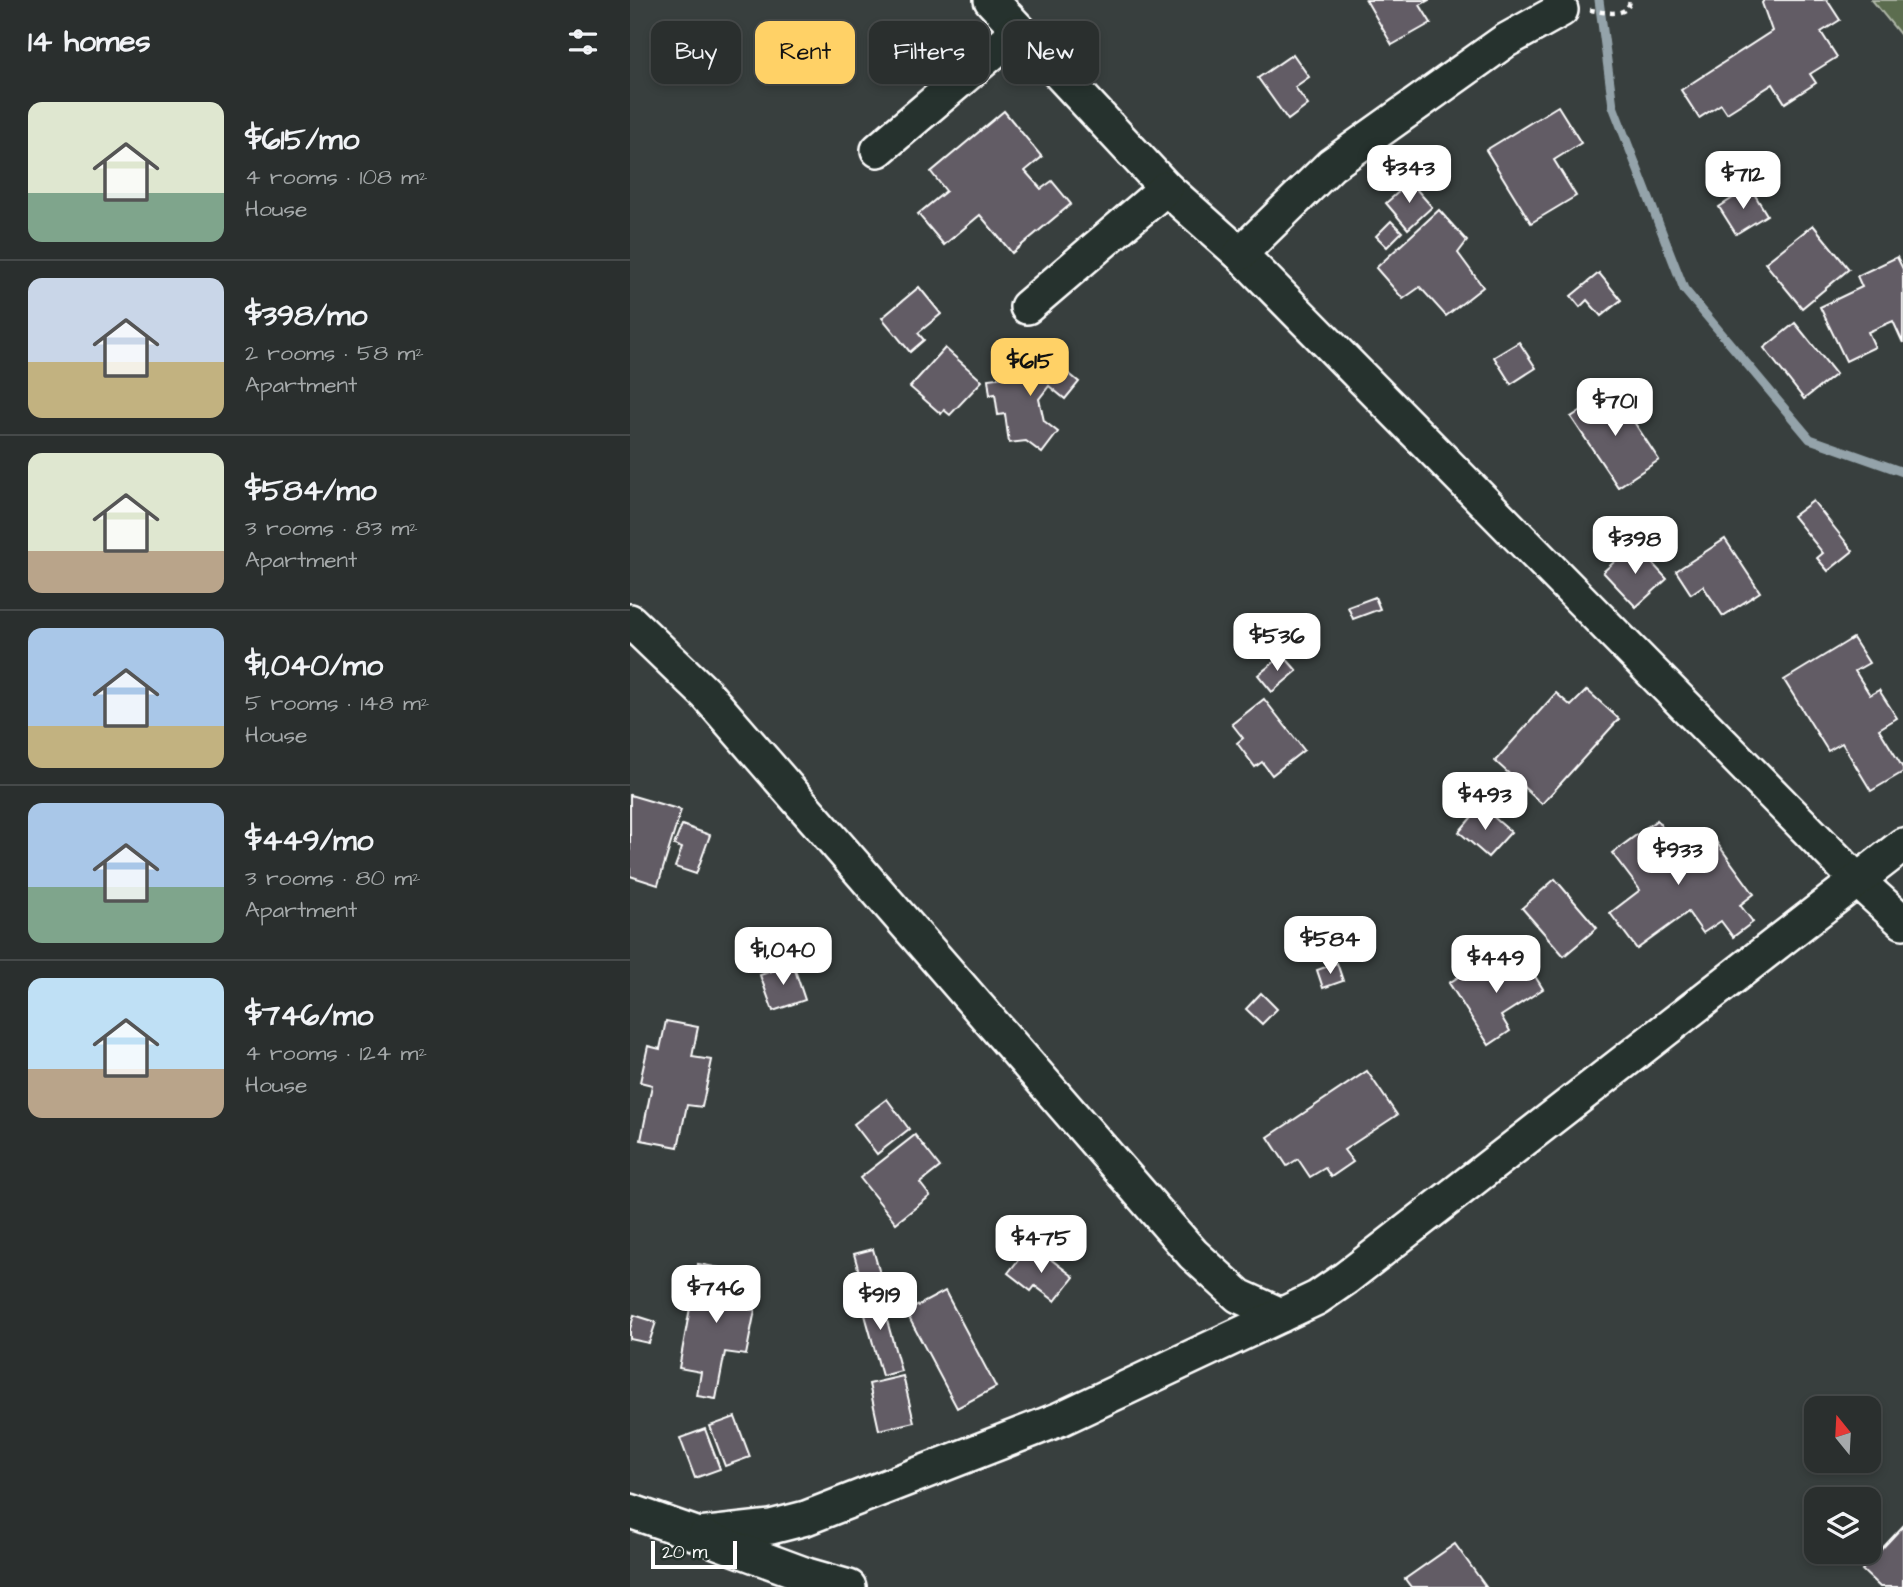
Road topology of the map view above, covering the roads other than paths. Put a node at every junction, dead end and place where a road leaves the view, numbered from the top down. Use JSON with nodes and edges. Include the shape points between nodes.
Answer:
{"nodes":[{"id":1,"x":991,"y":0,"type":"edge"},
{"id":2,"x":1561,"y":10,"type":"road end"},
{"id":3,"x":1011,"y":21,"type":"edge"},
{"id":4,"x":1003,"y":44,"type":"edge"},
{"id":5,"x":1069,"y":84,"type":"edge"},
{"id":6,"x":878,"y":150,"type":"dead end"},
{"id":7,"x":1166,"y":188,"type":"junction"},
{"id":8,"x":1240,"y":254,"type":"junction"},
{"id":9,"x":1027,"y":307,"type":"dead end"},
{"id":10,"x":630,"y":621,"type":"edge"},
{"id":11,"x":1903,"y":845,"type":"edge"},
{"id":12,"x":1858,"y":881,"type":"junction"},
{"id":13,"x":1903,"y":922,"type":"edge"},
{"id":14,"x":1281,"y":1315,"type":"junction"},
{"id":15,"x":630,"y":1511,"type":"edge"},
{"id":16,"x":699,"y":1535,"type":"junction"},
{"id":17,"x":849,"y":1587,"type":"edge"}],
"edges":[{"from":1,"to":3,"type":"street"},
{"from":2,"to":8,"type":"street","via":[[1505,41],[1331,164]]},
{"from":4,"to":6,"type":"street"},
{"from":5,"to":7,"type":"street"},
{"from":7,"to":8,"type":"street"},
{"from":7,"to":9,"type":"street"},
{"from":8,"to":12,"type":"street"},
{"from":10,"to":14,"type":"street","via":[[706,694],[1193,1254],[1240,1296]]},
{"from":11,"to":12,"type":"street"},
{"from":12,"to":13,"type":"street"},
{"from":12,"to":14,"type":"street","via":[[1346,1278]]},
{"from":14,"to":16,"type":"street","via":[[1060,1419],[856,1500],[771,1527]]},
{"from":15,"to":16,"type":"street"},
{"from":16,"to":17,"type":"street"}]}
